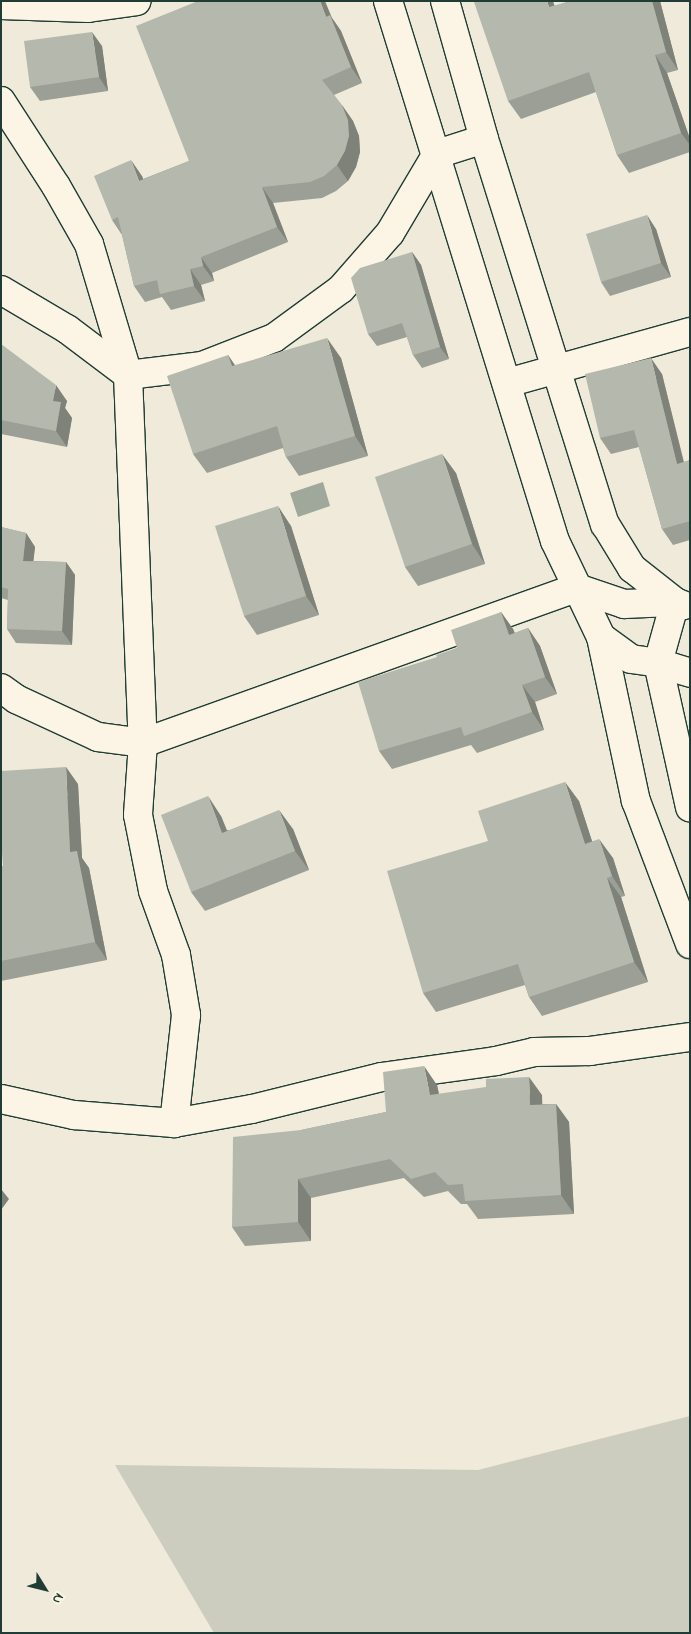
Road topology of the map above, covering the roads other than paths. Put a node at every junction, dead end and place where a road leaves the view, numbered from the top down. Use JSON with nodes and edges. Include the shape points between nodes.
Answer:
{"nodes":[{"id":1,"x":137,"y":1,"type":"edge"},
{"id":2,"x":388,"y":1,"type":"edge"},
{"id":3,"x":445,"y":1,"type":"edge"},
{"id":4,"x":1,"y":5,"type":"edge"},
{"id":5,"x":1,"y":101,"type":"edge"},
{"id":6,"x":484,"y":139,"type":"junction"},
{"id":7,"x":437,"y":154,"type":"junction"},
{"id":8,"x":1,"y":290,"type":"edge"},
{"id":9,"x":690,"y":332,"type":"edge"},
{"id":10,"x":556,"y":368,"type":"junction"},
{"id":11,"x":128,"y":376,"type":"junction"},
{"id":12,"x":507,"y":383,"type":"junction"},
{"id":13,"x":577,"y":588,"type":"junction"},
{"id":14,"x":682,"y":605,"type":"edge"},
{"id":15,"x":601,"y":637,"type":"junction"},
{"id":16,"x":658,"y":664,"type":"junction"},
{"id":17,"x":690,"y":673,"type":"edge"},
{"id":18,"x":1,"y":688,"type":"edge"},
{"id":19,"x":143,"y":742,"type":"junction"},
{"id":20,"x":690,"y":807,"type":"edge"},
{"id":21,"x":690,"y":944,"type":"edge"},
{"id":22,"x":690,"y":1037,"type":"edge"},
{"id":23,"x":1,"y":1099,"type":"edge"},
{"id":24,"x":174,"y":1123,"type":"junction"}],
"edges":[{"from":1,"to":4,"type":"street","via":[[88,8]]},
{"from":2,"to":7,"type":"street"},
{"from":3,"to":6,"type":"street"},
{"from":5,"to":11,"type":"street","via":[[89,244]]},
{"from":6,"to":7,"type":"street"},
{"from":6,"to":10,"type":"street"},
{"from":7,"to":11,"type":"street","via":[[390,233],[341,289],[274,338],[202,366]]},
{"from":7,"to":12,"type":"street"},
{"from":8,"to":11,"type":"street","via":[[67,329]]},
{"from":9,"to":10,"type":"street"},
{"from":10,"to":12,"type":"street"},
{"from":10,"to":14,"type":"street","via":[[605,524],[632,568]]},
{"from":11,"to":19,"type":"street"},
{"from":12,"to":13,"type":"street","via":[[556,541]]},
{"from":13,"to":14,"type":"street","via":[[624,604]]},
{"from":13,"to":15,"type":"street"},
{"from":13,"to":19,"type":"street"},
{"from":14,"to":16,"type":"street"},
{"from":15,"to":16,"type":"street","via":[[631,659]]},
{"from":15,"to":21,"type":"street","via":[[636,801]]},
{"from":16,"to":17,"type":"street"},
{"from":16,"to":20,"type":"street"},
{"from":18,"to":19,"type":"street","via":[[16,699],[98,736]]},
{"from":19,"to":24,"type":"street","via":[[138,815],[153,890],[176,955],[186,1016]]},
{"from":22,"to":24,"type":"street","via":[[590,1051],[534,1052],[496,1061],[381,1077],[252,1109]]},
{"from":23,"to":24,"type":"street","via":[[74,1115]]}]}
